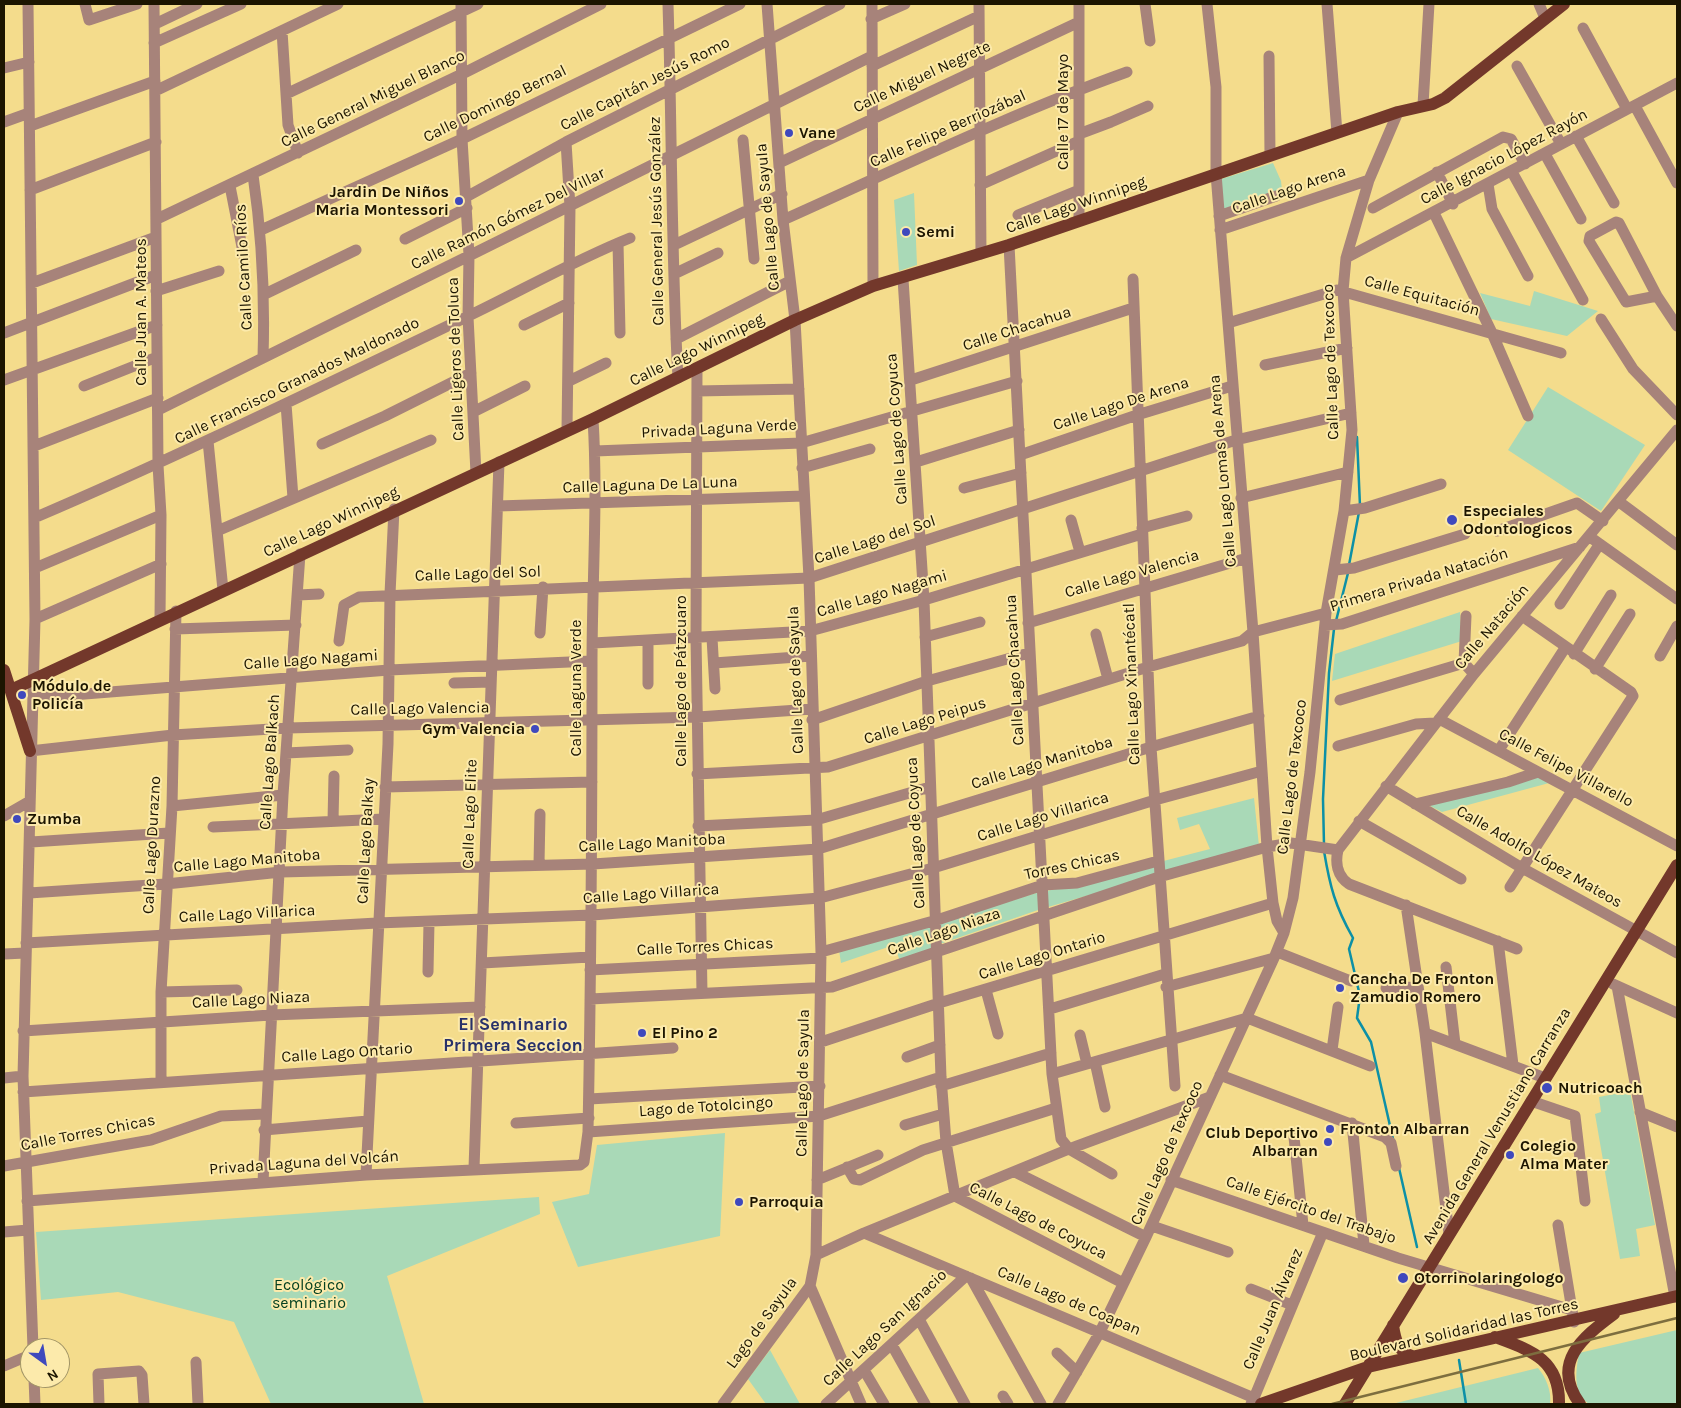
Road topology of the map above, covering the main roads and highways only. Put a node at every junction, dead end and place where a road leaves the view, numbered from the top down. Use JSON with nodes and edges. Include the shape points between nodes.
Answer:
{"nodes":[{"id":1,"x":1564,"y":4,"type":"edge"},
{"id":2,"x":4,"y":670,"type":"edge"},
{"id":3,"x":12,"y":690,"type":"junction"},
{"id":4,"x":30,"y":751,"type":"road end"},
{"id":5,"x":1677,"y":865,"type":"edge"},
{"id":6,"x":1676,"y":1296,"type":"edge"},
{"id":7,"x":1620,"y":1310,"type":"junction"},
{"id":8,"x":1393,"y":1325,"type":"junction"},
{"id":9,"x":1495,"y":1337,"type":"junction"},
{"id":10,"x":1412,"y":1356,"type":"junction"},
{"id":11,"x":1368,"y":1367,"type":"junction"},
{"id":12,"x":1255,"y":1402,"type":"edge"},
{"id":13,"x":1345,"y":1404,"type":"edge"},
{"id":14,"x":1559,"y":1404,"type":"edge"},
{"id":15,"x":1580,"y":1404,"type":"edge"}],
"edges":[{"from":1,"to":3,"type":"main road","name":"Calle Lago Winnipeg","via":[[1445,98],[982,254],[873,286]]},
{"from":2,"to":3,"type":"main road"},
{"from":3,"to":4,"type":"main road"},
{"from":5,"to":8,"type":"main road","name":"Avenida General Venustiano Carranza"},
{"from":6,"to":7,"type":"main road","name":"Boulevard Solidaridad las Torres"},
{"from":7,"to":9,"type":"main road","name":"Boulevard Solidaridad las Torres","via":[[1573,1316]]},
{"from":7,"to":15,"type":"main road","via":[[1586,1335],[1573,1353],[1570,1381]]},
{"from":8,"to":10,"type":"main road","via":[[1398,1345]]},
{"from":8,"to":11,"type":"main road","name":"Avenida General Venustiano Carranza"},
{"from":9,"to":10,"type":"main road","name":"Boulevard Solidaridad las Torres"},
{"from":9,"to":14,"type":"main road","via":[[1526,1348],[1545,1362],[1556,1381]]},
{"from":10,"to":11,"type":"main road","name":"Boulevard Solidaridad las Torres"},
{"from":11,"to":12,"type":"main road","name":"Boulevard Solidaridad las Torres"},
{"from":11,"to":13,"type":"main road","name":"Avenida General Venustiano Carranza"}]}
